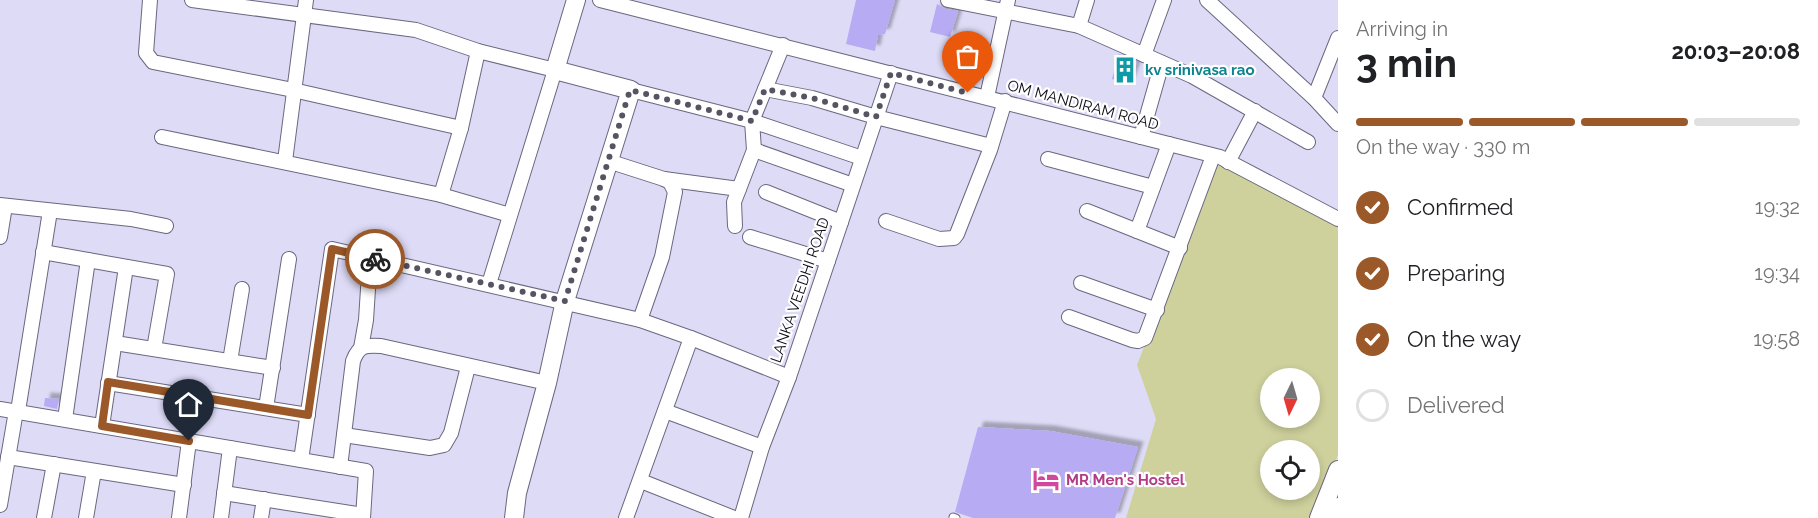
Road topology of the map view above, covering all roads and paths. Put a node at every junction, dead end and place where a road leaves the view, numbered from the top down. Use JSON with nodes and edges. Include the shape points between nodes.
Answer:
{"nodes":[{"id":1,"x":150,"y":0,"type":"edge"},
{"id":2,"x":192,"y":0,"type":"edge"},
{"id":3,"x":306,"y":0,"type":"edge"},
{"id":4,"x":576,"y":0,"type":"edge"},
{"id":5,"x":600,"y":0,"type":"edge"},
{"id":6,"x":948,"y":0,"type":"edge"},
{"id":7,"x":1087,"y":0,"type":"edge"},
{"id":8,"x":1164,"y":0,"type":"edge"},
{"id":9,"x":1207,"y":0,"type":"edge"},
{"id":10,"x":1006,"y":6,"type":"edge"},
{"id":11,"x":304,"y":15,"type":"junction"},
{"id":12,"x":1079,"y":26,"type":"junction"},
{"id":13,"x":1338,"y":38,"type":"edge"},
{"id":14,"x":783,"y":45,"type":"junction"},
{"id":15,"x":478,"y":51,"type":"junction"},
{"id":16,"x":1144,"y":55,"type":"junction"},
{"id":17,"x":1162,"y":63,"type":"junction"},
{"id":18,"x":555,"y":70,"type":"junction"},
{"id":19,"x":891,"y":73,"type":"junction"},
{"id":20,"x":765,"y":89,"type":"junction"},
{"id":21,"x":293,"y":90,"type":"junction"},
{"id":22,"x":630,"y":90,"type":"junction"},
{"id":23,"x":987,"y":98,"type":"junction"},
{"id":24,"x":1314,"y":98,"type":"junction"},
{"id":25,"x":1005,"y":102,"type":"junction"},
{"id":26,"x":1255,"y":111,"type":"junction"},
{"id":27,"x":876,"y":117,"type":"junction"},
{"id":28,"x":752,"y":121,"type":"junction"},
{"id":29,"x":1338,"y":124,"type":"edge"},
{"id":30,"x":461,"y":128,"type":"junction"},
{"id":31,"x":162,"y":137,"type":"dead end"},
{"id":32,"x":1141,"y":137,"type":"junction"},
{"id":33,"x":1308,"y":142,"type":"dead end"},
{"id":34,"x":1169,"y":144,"type":"junction"},
{"id":35,"x":991,"y":146,"type":"junction"},
{"id":36,"x":754,"y":150,"type":"junction"},
{"id":37,"x":1213,"y":156,"type":"junction"},
{"id":38,"x":862,"y":158,"type":"junction"},
{"id":39,"x":1048,"y":159,"type":"dead end"},
{"id":40,"x":285,"y":161,"type":"junction"},
{"id":41,"x":608,"y":161,"type":"junction"},
{"id":42,"x":1228,"y":162,"type":"junction"},
{"id":43,"x":664,"y":179,"type":"junction"},
{"id":44,"x":853,"y":185,"type":"junction"},
{"id":45,"x":1153,"y":187,"type":"junction"},
{"id":46,"x":739,"y":189,"type":"junction"},
{"id":47,"x":766,"y":192,"type":"dead end"},
{"id":48,"x":441,"y":195,"type":"junction"},
{"id":49,"x":3,"y":205,"type":"edge"},
{"id":50,"x":50,"y":211,"type":"junction"},
{"id":51,"x":1088,"y":211,"type":"dead end"},
{"id":52,"x":510,"y":215,"type":"junction"},
{"id":53,"x":1338,"y":219,"type":"edge"},
{"id":54,"x":886,"y":221,"type":"dead end"},
{"id":55,"x":841,"y":222,"type":"junction"},
{"id":56,"x":166,"y":226,"type":"dead end"},
{"id":57,"x":735,"y":226,"type":"dead end"},
{"id":58,"x":1137,"y":231,"type":"junction"},
{"id":59,"x":0,"y":237,"type":"edge"},
{"id":60,"x":750,"y":237,"type":"dead end"},
{"id":61,"x":1180,"y":248,"type":"junction"},
{"id":62,"x":43,"y":252,"type":"junction"},
{"id":63,"x":370,"y":258,"type":"junction"},
{"id":64,"x":87,"y":260,"type":"junction"},
{"id":65,"x":289,"y":260,"type":"dead end"},
{"id":66,"x":828,"y":261,"type":"junction"},
{"id":67,"x":126,"y":267,"type":"junction"},
{"id":68,"x":1081,"y":283,"type":"dead end"},
{"id":69,"x":489,"y":285,"type":"junction"},
{"id":70,"x":242,"y":289,"type":"dead end"},
{"id":71,"x":565,"y":301,"type":"junction"},
{"id":72,"x":1157,"y":310,"type":"junction"},
{"id":73,"x":1069,"y":316,"type":"dead end"},
{"id":74,"x":640,"y":320,"type":"junction"},
{"id":75,"x":691,"y":338,"type":"junction"},
{"id":76,"x":115,"y":343,"type":"junction"},
{"id":77,"x":361,"y":348,"type":"junction"},
{"id":78,"x":154,"y":349,"type":"junction"},
{"id":79,"x":230,"y":362,"type":"junction"},
{"id":80,"x":468,"y":367,"type":"junction"},
{"id":81,"x":273,"y":368,"type":"junction"},
{"id":82,"x":789,"y":377,"type":"junction"},
{"id":83,"x":108,"y":382,"type":"junction"},
{"id":84,"x":547,"y":383,"type":"junction"},
{"id":85,"x":0,"y":408,"type":"edge"},
{"id":86,"x":266,"y":408,"type":"junction"},
{"id":87,"x":17,"y":411,"type":"junction"},
{"id":88,"x":665,"y":411,"type":"junction"},
{"id":89,"x":308,"y":415,"type":"junction"},
{"id":90,"x":65,"y":419,"type":"junction"},
{"id":91,"x":102,"y":426,"type":"junction"},
{"id":92,"x":344,"y":435,"type":"junction"},
{"id":93,"x":189,"y":441,"type":"junction"},
{"id":94,"x":762,"y":447,"type":"junction"},
{"id":95,"x":230,"y":448,"type":"junction"},
{"id":96,"x":8,"y":457,"type":"junction"},
{"id":97,"x":302,"y":460,"type":"junction"},
{"id":98,"x":54,"y":465,"type":"junction"},
{"id":99,"x":340,"y":467,"type":"junction"},
{"id":100,"x":1338,"y":470,"type":"edge"},
{"id":101,"x":94,"y":471,"type":"junction"},
{"id":102,"x":641,"y":481,"type":"junction"},
{"id":103,"x":184,"y":485,"type":"junction"},
{"id":104,"x":224,"y":493,"type":"junction"},
{"id":105,"x":264,"y":499,"type":"junction"},
{"id":106,"x":0,"y":505,"type":"edge"},
{"id":107,"x":1338,"y":507,"type":"edge"},
{"id":108,"x":304,"y":512,"type":"edge"},
{"id":109,"x":345,"y":515,"type":"edge"},
{"id":110,"x":363,"y":517,"type":"edge"},
{"id":111,"x":44,"y":518,"type":"edge"},
{"id":112,"x":86,"y":518,"type":"edge"},
{"id":113,"x":179,"y":518,"type":"edge"},
{"id":114,"x":220,"y":518,"type":"edge"},
{"id":115,"x":261,"y":518,"type":"edge"},
{"id":116,"x":514,"y":518,"type":"edge"},
{"id":117,"x":626,"y":518,"type":"edge"},
{"id":118,"x":734,"y":518,"type":"edge"},
{"id":119,"x":741,"y":518,"type":"edge"},
{"id":120,"x":1319,"y":518,"type":"edge"},
{"id":121,"x":1333,"y":518,"type":"edge"}],
"edges":[{"from":1,"to":21,"type":"street","via":[[148,59]]},
{"from":2,"to":11,"type":"street"},
{"from":3,"to":11,"type":"street"},
{"from":4,"to":18,"type":"street"},
{"from":5,"to":14,"type":"street","name":"OM MANDIRAM ROAD"},
{"from":6,"to":10,"type":"street"},
{"from":7,"to":12,"type":"street"},
{"from":8,"to":16,"type":"street"},
{"from":9,"to":24,"type":"street"},
{"from":10,"to":12,"type":"street"},
{"from":10,"to":23,"type":"street"},
{"from":11,"to":15,"type":"street","via":[[416,30]]},
{"from":11,"to":21,"type":"street"},
{"from":12,"to":16,"type":"street"},
{"from":13,"to":24,"type":"street"},
{"from":14,"to":19,"type":"street","name":"OM MANDIRAM ROAD"},
{"from":14,"to":20,"type":"street"},
{"from":15,"to":18,"type":"street"},
{"from":15,"to":30,"type":"street"},
{"from":16,"to":17,"type":"street"},
{"from":17,"to":26,"type":"street"},
{"from":17,"to":32,"type":"street"},
{"from":18,"to":22,"type":"street"},
{"from":18,"to":52,"type":"street"},
{"from":19,"to":23,"type":"street","name":"OM MANDIRAM ROAD"},
{"from":19,"to":27,"type":"street","name":"LANKA VEEDHI ROAD"},
{"from":20,"to":27,"type":"street"},
{"from":20,"to":28,"type":"street"},
{"from":21,"to":30,"type":"street"},
{"from":21,"to":40,"type":"street"},
{"from":22,"to":28,"type":"street"},
{"from":22,"to":41,"type":"street"},
{"from":23,"to":25,"type":"street","name":"OM MANDIRAM ROAD"},
{"from":24,"to":29,"type":"street"},
{"from":25,"to":32,"type":"street","name":"OM MANDIRAM ROAD"},
{"from":25,"to":35,"type":"street"},
{"from":26,"to":33,"type":"street"},
{"from":26,"to":42,"type":"street"},
{"from":27,"to":35,"type":"street"},
{"from":27,"to":38,"type":"street","name":"LANKA VEEDHI ROAD"},
{"from":28,"to":36,"type":"street"},
{"from":28,"to":38,"type":"street"},
{"from":30,"to":48,"type":"street"},
{"from":31,"to":40,"type":"street"},
{"from":32,"to":34,"type":"street","name":"OM MANDIRAM ROAD"},
{"from":34,"to":37,"type":"street","name":"OM MANDIRAM ROAD"},
{"from":34,"to":45,"type":"street"},
{"from":35,"to":54,"type":"street","via":[[954,238],[939,238]]},
{"from":36,"to":44,"type":"street"},
{"from":36,"to":46,"type":"street"},
{"from":37,"to":42,"type":"street","name":"OM MANDIRAM ROAD"},
{"from":37,"to":61,"type":"street"},
{"from":38,"to":44,"type":"street","name":"LANKA VEEDHI ROAD"},
{"from":39,"to":45,"type":"street"},
{"from":40,"to":48,"type":"street"},
{"from":41,"to":43,"type":"street"},
{"from":41,"to":71,"type":"street"},
{"from":42,"to":53,"type":"street","name":"OM MANDIRAM ROAD"},
{"from":43,"to":46,"type":"street"},
{"from":43,"to":74,"type":"street","via":[[674,187],[675,196],[662,256]]},
{"from":44,"to":55,"type":"street","name":"LANKA VEEDHI ROAD"},
{"from":45,"to":58,"type":"street"},
{"from":46,"to":57,"type":"street","via":[[734,202]]},
{"from":47,"to":55,"type":"street"},
{"from":48,"to":52,"type":"street"},
{"from":49,"to":50,"type":"street"},
{"from":49,"to":59,"type":"street"},
{"from":50,"to":56,"type":"street"},
{"from":50,"to":62,"type":"street"},
{"from":51,"to":58,"type":"street"},
{"from":52,"to":69,"type":"street"},
{"from":55,"to":66,"type":"street","name":"LANKA VEEDHI ROAD"},
{"from":58,"to":61,"type":"street"},
{"from":60,"to":66,"type":"street"},
{"from":61,"to":72,"type":"street"},
{"from":62,"to":64,"type":"street"},
{"from":62,"to":87,"type":"street"},
{"from":63,"to":69,"type":"street"},
{"from":63,"to":77,"type":"street"},
{"from":63,"to":89,"type":"street","via":[[332,249]]},
{"from":64,"to":67,"type":"street"},
{"from":64,"to":90,"type":"street"},
{"from":65,"to":81,"type":"street"},
{"from":66,"to":82,"type":"street","name":"LANKA VEEDHI ROAD"},
{"from":67,"to":76,"type":"street"},
{"from":67,"to":78,"type":"street","via":[[167,274]]},
{"from":68,"to":72,"type":"street"},
{"from":69,"to":71,"type":"street"},
{"from":70,"to":79,"type":"street"},
{"from":71,"to":74,"type":"street"},
{"from":71,"to":84,"type":"street"},
{"from":72,"to":73,"type":"street","via":[[1145,338],[1138,341]]},
{"from":74,"to":75,"type":"street"},
{"from":75,"to":82,"type":"street"},
{"from":75,"to":88,"type":"street"},
{"from":76,"to":78,"type":"street"},
{"from":76,"to":83,"type":"street"},
{"from":77,"to":80,"type":"street","via":[[381,346]]},
{"from":77,"to":92,"type":"street","via":[[353,361]]},
{"from":78,"to":79,"type":"street"},
{"from":79,"to":81,"type":"street"},
{"from":80,"to":84,"type":"street"},
{"from":80,"to":92,"type":"street","via":[[451,434],[444,445],[430,448]]},
{"from":81,"to":86,"type":"street"},
{"from":82,"to":94,"type":"street","name":"LANKA VEEDHI ROAD"},
{"from":83,"to":86,"type":"street"},
{"from":83,"to":91,"type":"street"},
{"from":84,"to":116,"type":"street","via":[[517,493]]},
{"from":85,"to":87,"type":"street"},
{"from":86,"to":89,"type":"street"},
{"from":87,"to":90,"type":"street"},
{"from":87,"to":96,"type":"street"},
{"from":88,"to":94,"type":"street"},
{"from":88,"to":102,"type":"street"},
{"from":89,"to":97,"type":"street"},
{"from":90,"to":91,"type":"street"},
{"from":91,"to":93,"type":"street"},
{"from":92,"to":99,"type":"street"},
{"from":93,"to":95,"type":"street"},
{"from":93,"to":103,"type":"street"},
{"from":94,"to":119,"type":"street","name":"LANKA VEEDHI ROAD"},
{"from":95,"to":97,"type":"street"},
{"from":95,"to":104,"type":"street"},
{"from":96,"to":98,"type":"street"},
{"from":96,"to":106,"type":"street"},
{"from":97,"to":99,"type":"street"},
{"from":98,"to":101,"type":"street"},
{"from":98,"to":111,"type":"street"},
{"from":99,"to":110,"type":"street","via":[[366,471]]},
{"from":100,"to":120,"type":"street"},
{"from":101,"to":103,"type":"street"},
{"from":101,"to":112,"type":"street"},
{"from":102,"to":117,"type":"street"},
{"from":102,"to":118,"type":"street"},
{"from":103,"to":113,"type":"street"},
{"from":104,"to":105,"type":"street"},
{"from":104,"to":114,"type":"street"},
{"from":105,"to":108,"type":"street"},
{"from":105,"to":115,"type":"street"},
{"from":107,"to":121,"type":"street"},
{"from":108,"to":109,"type":"street"},
{"from":109,"to":110,"type":"street"}]}
